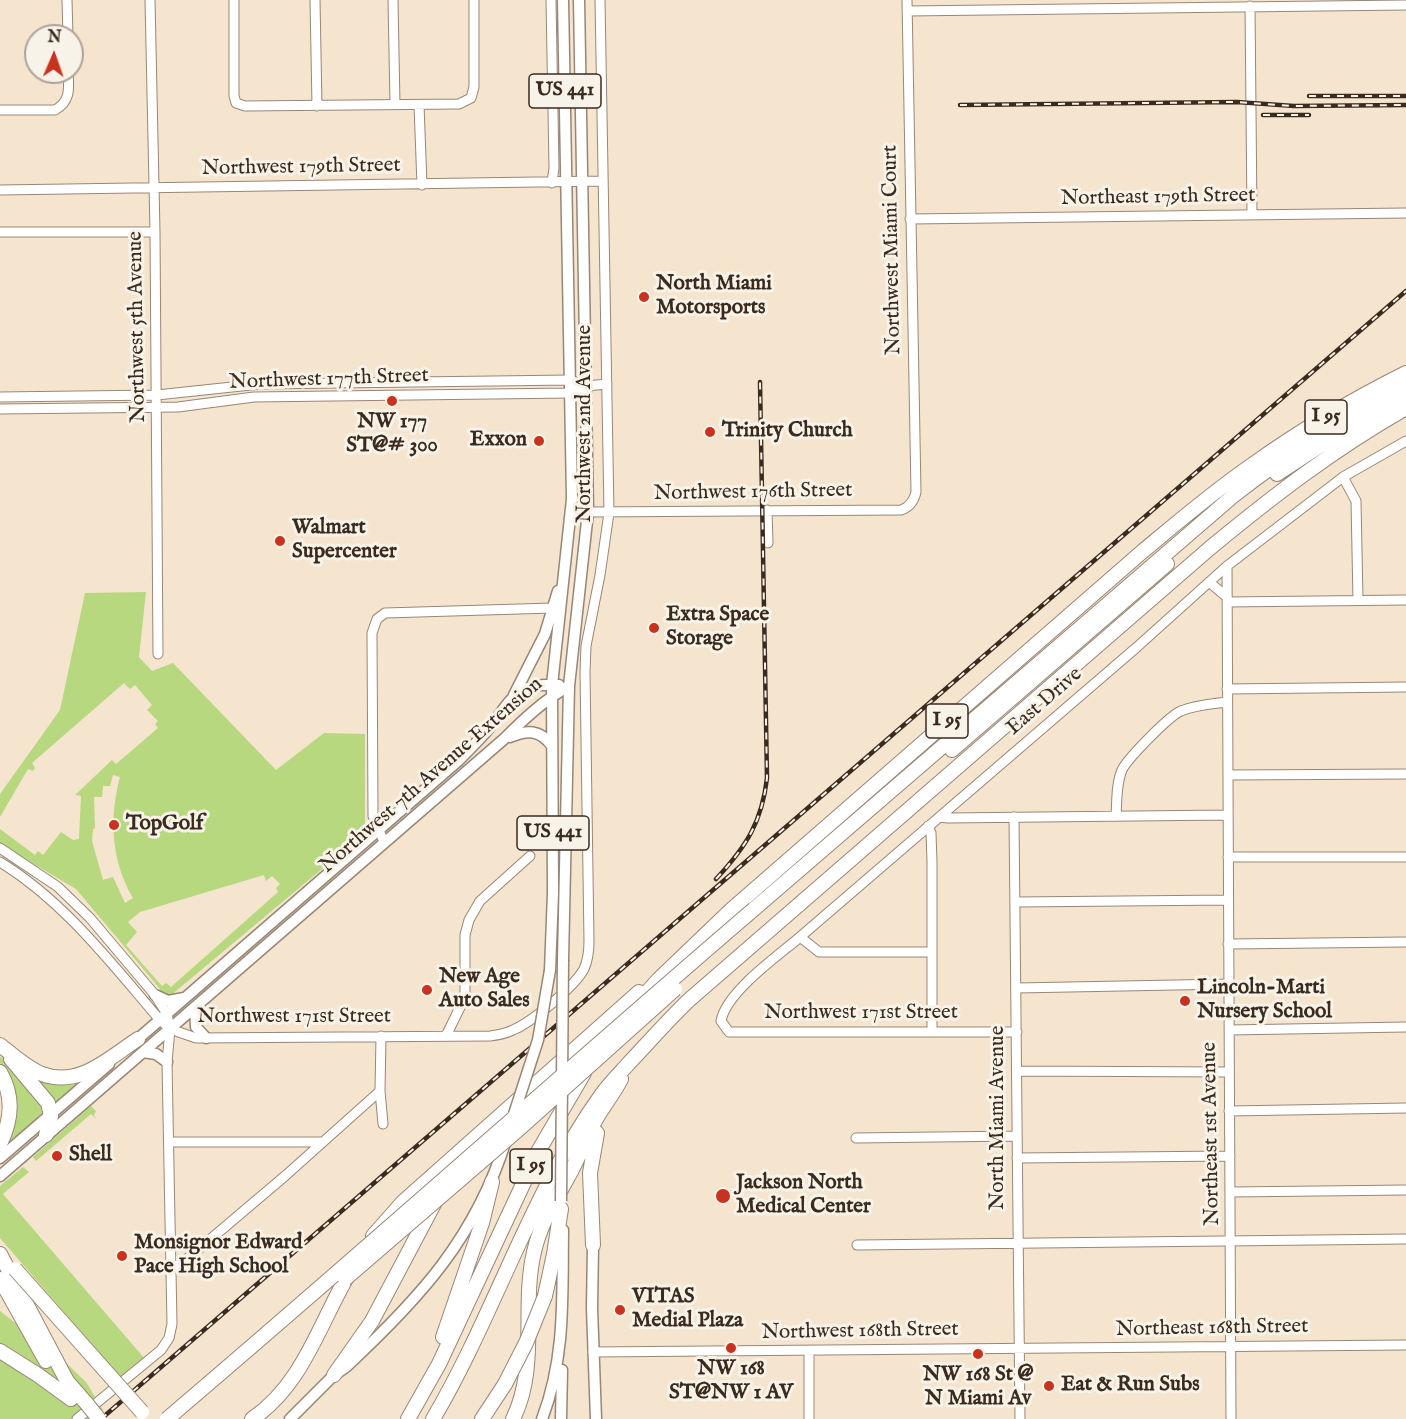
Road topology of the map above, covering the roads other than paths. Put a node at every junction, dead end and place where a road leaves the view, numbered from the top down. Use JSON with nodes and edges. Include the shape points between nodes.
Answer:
{"nodes":[{"id":1,"x":67,"y":0,"type":"edge"},
{"id":2,"x":150,"y":0,"type":"edge"},
{"id":3,"x":234,"y":0,"type":"edge"},
{"id":4,"x":315,"y":0,"type":"edge"},
{"id":5,"x":393,"y":0,"type":"edge"},
{"id":6,"x":474,"y":0,"type":"edge"},
{"id":7,"x":551,"y":0,"type":"edge"},
{"id":8,"x":563,"y":0,"type":"edge"},
{"id":9,"x":579,"y":0,"type":"edge"},
{"id":10,"x":600,"y":0,"type":"edge"},
{"id":11,"x":907,"y":0,"type":"edge"},
{"id":12,"x":1406,"y":5,"type":"edge"},
{"id":13,"x":1250,"y":6,"type":"junction"},
{"id":14,"x":907,"y":11,"type":"junction"},
{"id":15,"x":68,"y":24,"type":"edge"},
{"id":16,"x":68,"y":84,"type":"edge"},
{"id":17,"x":394,"y":105,"type":"junction"},
{"id":18,"x":419,"y":105,"type":"junction"},
{"id":19,"x":317,"y":106,"type":"junction"},
{"id":20,"x":0,"y":110,"type":"edge"},
{"id":21,"x":582,"y":181,"type":"junction"},
{"id":22,"x":603,"y":181,"type":"junction"},
{"id":23,"x":552,"y":183,"type":"junction"},
{"id":24,"x":566,"y":183,"type":"junction"},
{"id":25,"x":422,"y":185,"type":"junction"},
{"id":26,"x":153,"y":189,"type":"junction"},
{"id":27,"x":0,"y":190,"type":"edge"},
{"id":28,"x":1406,"y":213,"type":"edge"},
{"id":29,"x":1252,"y":215,"type":"junction"},
{"id":30,"x":910,"y":219,"type":"junction"},
{"id":31,"x":0,"y":232,"type":"edge"},
{"id":32,"x":155,"y":232,"type":"junction"},
{"id":33,"x":1406,"y":373,"type":"edge"},
{"id":34,"x":570,"y":380,"type":"junction"},
{"id":35,"x":607,"y":384,"type":"junction"},
{"id":36,"x":1406,"y":384,"type":"edge"},
{"id":37,"x":586,"y":386,"type":"junction"},
{"id":38,"x":570,"y":393,"type":"junction"},
{"id":39,"x":1406,"y":394,"type":"edge"},
{"id":40,"x":157,"y":395,"type":"junction"},
{"id":41,"x":0,"y":397,"type":"edge"},
{"id":42,"x":157,"y":408,"type":"junction"},
{"id":43,"x":1406,"y":408,"type":"edge"},
{"id":44,"x":0,"y":409,"type":"edge"},
{"id":45,"x":1406,"y":441,"type":"edge"},
{"id":46,"x":1342,"y":477,"type":"junction"},
{"id":47,"x":914,"y":500,"type":"joint"},
{"id":48,"x":767,"y":510,"type":"junction"},
{"id":49,"x":588,"y":512,"type":"junction"},
{"id":50,"x":609,"y":513,"type":"junction"},
{"id":51,"x":768,"y":543,"type":"dead end"},
{"id":52,"x":1227,"y":566,"type":"junction"},
{"id":53,"x":565,"y":568,"type":"junction"},
{"id":54,"x":1209,"y":582,"type":"junction"},
{"id":55,"x":1227,"y":600,"type":"junction"},
{"id":56,"x":1358,"y":600,"type":"junction"},
{"id":57,"x":1406,"y":600,"type":"edge"},
{"id":58,"x":553,"y":608,"type":"junction"},
{"id":59,"x":158,"y":654,"type":"dead end"},
{"id":60,"x":569,"y":686,"type":"junction"},
{"id":61,"x":1406,"y":687,"type":"edge"},
{"id":62,"x":1227,"y":689,"type":"junction"},
{"id":63,"x":552,"y":690,"type":"junction"},
{"id":64,"x":514,"y":695,"type":"junction"},
{"id":65,"x":1227,"y":702,"type":"junction"},
{"id":66,"x":504,"y":739,"type":"junction"},
{"id":67,"x":552,"y":746,"type":"junction"},
{"id":68,"x":1406,"y":774,"type":"edge"},
{"id":69,"x":1228,"y":775,"type":"junction"},
{"id":70,"x":1228,"y":815,"type":"junction"},
{"id":71,"x":1116,"y":816,"type":"junction"},
{"id":72,"x":939,"y":817,"type":"junction"},
{"id":73,"x":1014,"y":817,"type":"junction"},
{"id":74,"x":928,"y":826,"type":"junction"},
{"id":75,"x":378,"y":831,"type":"junction"},
{"id":76,"x":384,"y":842,"type":"junction"},
{"id":77,"x":0,"y":848,"type":"edge"},
{"id":78,"x":530,"y":856,"type":"dead end"},
{"id":79,"x":1228,"y":857,"type":"junction"},
{"id":80,"x":1406,"y":857,"type":"edge"},
{"id":81,"x":0,"y":862,"type":"edge"},
{"id":82,"x":1228,"y":900,"type":"junction"},
{"id":83,"x":1016,"y":902,"type":"junction"},
{"id":84,"x":757,"y":912,"type":"junction"},
{"id":85,"x":800,"y":937,"type":"junction"},
{"id":86,"x":1406,"y":942,"type":"edge"},
{"id":87,"x":1228,"y":944,"type":"junction"},
{"id":88,"x":932,"y":952,"type":"junction"},
{"id":89,"x":1228,"y":984,"type":"junction"},
{"id":90,"x":652,"y":986,"type":"junction"},
{"id":91,"x":1017,"y":988,"type":"junction"},
{"id":92,"x":155,"y":995,"type":"junction"},
{"id":93,"x":187,"y":997,"type":"junction"},
{"id":94,"x":553,"y":1001,"type":"joint"},
{"id":95,"x":195,"y":1008,"type":"junction"},
{"id":96,"x":723,"y":1011,"type":"joint"},
{"id":97,"x":164,"y":1017,"type":"junction"},
{"id":98,"x":1406,"y":1027,"type":"edge"},
{"id":99,"x":170,"y":1029,"type":"junction"},
{"id":100,"x":1228,"y":1030,"type":"junction"},
{"id":101,"x":932,"y":1032,"type":"junction"},
{"id":102,"x":1017,"y":1032,"type":"junction"},
{"id":103,"x":381,"y":1036,"type":"junction"},
{"id":104,"x":446,"y":1036,"type":"junction"},
{"id":105,"x":206,"y":1038,"type":"junction"},
{"id":106,"x":0,"y":1046,"type":"edge"},
{"id":107,"x":140,"y":1046,"type":"junction"},
{"id":108,"x":167,"y":1062,"type":"junction"},
{"id":109,"x":628,"y":1064,"type":"junction"},
{"id":110,"x":1017,"y":1071,"type":"junction"},
{"id":111,"x":0,"y":1072,"type":"edge"},
{"id":112,"x":1229,"y":1072,"type":"junction"},
{"id":113,"x":380,"y":1091,"type":"junction"},
{"id":114,"x":1406,"y":1108,"type":"edge"},
{"id":115,"x":603,"y":1110,"type":"junction"},
{"id":116,"x":1229,"y":1111,"type":"junction"},
{"id":117,"x":51,"y":1116,"type":"junction"},
{"id":118,"x":383,"y":1124,"type":"dead end"},
{"id":119,"x":483,"y":1131,"type":"junction"},
{"id":120,"x":46,"y":1135,"type":"junction"},
{"id":121,"x":1017,"y":1136,"type":"junction"},
{"id":122,"x":856,"y":1137,"type":"dead end"},
{"id":123,"x":168,"y":1142,"type":"junction"},
{"id":124,"x":323,"y":1142,"type":"junction"},
{"id":125,"x":0,"y":1144,"type":"edge"},
{"id":126,"x":1230,"y":1156,"type":"junction"},
{"id":127,"x":0,"y":1158,"type":"edge"},
{"id":128,"x":1017,"y":1158,"type":"junction"},
{"id":129,"x":0,"y":1176,"type":"edge"},
{"id":130,"x":492,"y":1182,"type":"junction"},
{"id":131,"x":1406,"y":1190,"type":"edge"},
{"id":132,"x":1230,"y":1192,"type":"junction"},
{"id":133,"x":561,"y":1205,"type":"junction"},
{"id":134,"x":1406,"y":1239,"type":"edge"},
{"id":135,"x":1231,"y":1241,"type":"junction"},
{"id":136,"x":1018,"y":1244,"type":"junction"},
{"id":137,"x":593,"y":1245,"type":"joint"},
{"id":138,"x":857,"y":1245,"type":"dead end"},
{"id":139,"x":0,"y":1253,"type":"edge"},
{"id":140,"x":171,"y":1269,"type":"junction"},
{"id":141,"x":0,"y":1279,"type":"edge"},
{"id":142,"x":1406,"y":1345,"type":"edge"},
{"id":143,"x":1231,"y":1347,"type":"junction"},
{"id":144,"x":1019,"y":1349,"type":"junction"},
{"id":145,"x":0,"y":1351,"type":"edge"},
{"id":146,"x":809,"y":1351,"type":"junction"},
{"id":147,"x":560,"y":1352,"type":"junction"},
{"id":148,"x":593,"y":1352,"type":"junction"},
{"id":149,"x":439,"y":1364,"type":"junction"},
{"id":150,"x":334,"y":1375,"type":"junction"},
{"id":151,"x":80,"y":1410,"type":"edge"},
{"id":152,"x":146,"y":1415,"type":"edge"},
{"id":153,"x":99,"y":1419,"type":"edge"},
{"id":154,"x":167,"y":1419,"type":"edge"},
{"id":155,"x":181,"y":1419,"type":"edge"},
{"id":156,"x":252,"y":1419,"type":"edge"},
{"id":157,"x":290,"y":1419,"type":"edge"},
{"id":158,"x":408,"y":1419,"type":"edge"},
{"id":159,"x":433,"y":1419,"type":"edge"},
{"id":160,"x":482,"y":1419,"type":"edge"},
{"id":161,"x":513,"y":1419,"type":"edge"},
{"id":162,"x":542,"y":1419,"type":"edge"},
{"id":163,"x":561,"y":1419,"type":"edge"},
{"id":164,"x":596,"y":1419,"type":"edge"},
{"id":165,"x":809,"y":1419,"type":"edge"},
{"id":166,"x":1020,"y":1419,"type":"edge"},
{"id":167,"x":1231,"y":1419,"type":"edge"}],
"edges":[{"from":1,"to":15,"type":"street"},
{"from":2,"to":26,"type":"street","name":"Northwest 5th Avenue"},
{"from":3,"to":19,"type":"street","via":[[236,103]]},
{"from":4,"to":19,"type":"street"},
{"from":5,"to":17,"type":"street"},
{"from":6,"to":18,"type":"street","via":[[471,98],[459,104]]},
{"from":7,"to":23,"type":"street"},
{"from":8,"to":24,"type":"main road","name":"Northwest 2nd Avenue","number":"US 441"},
{"from":9,"to":21,"type":"main road","name":"Northwest 2nd Avenue","number":"US 441"},
{"from":10,"to":22,"type":"street","name":"Northwest 2nd Avenue"},
{"from":11,"to":14,"type":"street","name":"Northwest Miami Court"},
{"from":12,"to":13,"type":"street"},
{"from":13,"to":14,"type":"street"},
{"from":13,"to":29,"type":"street"},
{"from":14,"to":30,"type":"street","name":"Northwest Miami Court"},
{"from":16,"to":20,"type":"street","via":[[69,96],[55,110]]},
{"from":17,"to":18,"type":"street"},
{"from":17,"to":19,"type":"street"},
{"from":18,"to":25,"type":"street"},
{"from":21,"to":22,"type":"street","name":"Northwest 179th Street"},
{"from":21,"to":24,"type":"street","name":"Northwest 179th Street"},
{"from":21,"to":37,"type":"main road","name":"Northwest 2nd Avenue","number":"US 441"},
{"from":22,"to":35,"type":"street","name":"Northwest 2nd Avenue"},
{"from":23,"to":24,"type":"street","name":"Northwest 179th Street"},
{"from":23,"to":25,"type":"street","name":"Northwest 179th Street"},
{"from":24,"to":34,"type":"main road","name":"Northwest 2nd Avenue","number":"US 441"},
{"from":25,"to":26,"type":"street","name":"Northwest 179th Street"},
{"from":26,"to":27,"type":"street","name":"Northwest 179th Street"},
{"from":26,"to":32,"type":"street","name":"Northwest 5th Avenue"},
{"from":28,"to":29,"type":"street","name":"Northeast 179th Street"},
{"from":29,"to":30,"type":"street","name":"Northeast 179th Street"},
{"from":30,"to":47,"type":"street","name":"Northwest Miami Court"},
{"from":31,"to":32,"type":"street"},
{"from":32,"to":40,"type":"street","name":"Northwest 5th Avenue"},
{"from":33,"to":90,"type":"highway","number":"I 95","via":[[1304,430],[1203,501],[823,828]]},
{"from":34,"to":37,"type":"street","name":"Northwest 177th Street"},
{"from":34,"to":38,"type":"main road","name":"Northwest 2nd Avenue","number":"US 441"},
{"from":34,"to":40,"type":"street","name":"Northwest 177th Street","via":[[260,384]]},
{"from":35,"to":37,"type":"street","name":"Northwest 177th Street"},
{"from":35,"to":50,"type":"street","name":"Northwest 2nd Avenue"},
{"from":36,"to":84,"type":"highway","via":[[1299,447],[1233,496]]},
{"from":37,"to":38,"type":"street","name":"Northwest 177th Street"},
{"from":37,"to":49,"type":"main road","name":"Northwest 2nd Avenue","number":"US 441"},
{"from":38,"to":42,"type":"street","name":"Northwest 177th Street","via":[[254,397]]},
{"from":38,"to":53,"type":"main road","name":"Northwest 2nd Avenue","number":"US 441","via":[[572,506]]},
{"from":39,"to":84,"type":"highway","via":[[1300,458],[1244,499]]},
{"from":40,"to":41,"type":"street","name":"Northwest 177th Street"},
{"from":40,"to":42,"type":"street","name":"Northwest 5th Avenue"},
{"from":42,"to":44,"type":"street","name":"Northwest 177th Street"},
{"from":42,"to":59,"type":"street","name":"Northwest 5th Avenue"},
{"from":43,"to":109,"type":"highway","number":"I 95","via":[[1322,460],[1210,548],[689,1000]]},
{"from":45,"to":46,"type":"street","name":"East Drive"},
{"from":46,"to":52,"type":"street","name":"East Drive"},
{"from":46,"to":56,"type":"street","via":[[1356,501]]},
{"from":47,"to":48,"type":"street","name":"Northwest 176th Street","via":[[901,510]]},
{"from":48,"to":50,"type":"street","name":"Northwest 176th Street"},
{"from":48,"to":51,"type":"street"},
{"from":49,"to":50,"type":"street","name":"Northwest 176th Street"},
{"from":49,"to":60,"type":"main road","name":"Northwest 2nd Avenue","number":"US 441"},
{"from":50,"to":94,"type":"street","name":"Northwest 2nd Avenue","via":[[586,645],[589,954],[576,980]]},
{"from":52,"to":54,"type":"street","name":"East Drive"},
{"from":52,"to":55,"type":"street","name":"Northeast 1st Avenue"},
{"from":53,"to":58,"type":"main road"},
{"from":53,"to":63,"type":"main road","name":"Northwest 2nd Avenue","number":"US 441"},
{"from":54,"to":55,"type":"street"},
{"from":54,"to":72,"type":"street","name":"East Drive"},
{"from":55,"to":56,"type":"street"},
{"from":55,"to":62,"type":"street","name":"Northeast 1st Avenue"},
{"from":56,"to":57,"type":"street"},
{"from":58,"to":64,"type":"main road"},
{"from":58,"to":75,"type":"street","via":[[385,613],[377,619],[372,633],[373,816]]},
{"from":60,"to":63,"type":"main road","name":"Northwest 7th Avenue Extension"},
{"from":60,"to":133,"type":"main road","number":"US 441","bridge":true},
{"from":61,"to":62,"type":"street"},
{"from":62,"to":65,"type":"street","name":"Northeast 1st Avenue"},
{"from":63,"to":64,"type":"main road","name":"Northwest 7th Avenue Extension","via":[[535,685]]},
{"from":63,"to":66,"type":"main road","name":"Northwest 7th Avenue Extension"},
{"from":63,"to":67,"type":"main road","number":"US 441"},
{"from":64,"to":75,"type":"main road","name":"Northwest 7th Avenue Extension","via":[[459,760]]},
{"from":65,"to":69,"type":"street","name":"Northeast 1st Avenue"},
{"from":65,"to":71,"type":"street","via":[[1179,711],[1144,742],[1122,769]]},
{"from":66,"to":67,"type":"main road","via":[[533,731],[543,735]]},
{"from":66,"to":76,"type":"main road","name":"Northwest 7th Avenue Extension"},
{"from":67,"to":130,"type":"main road","number":"US 441","bridge":true,"via":[[550,970],[538,1040]]},
{"from":68,"to":69,"type":"street"},
{"from":69,"to":70,"type":"street","name":"Northeast 1st Avenue"},
{"from":70,"to":71,"type":"street"},
{"from":70,"to":79,"type":"street","name":"Northeast 1st Avenue"},
{"from":71,"to":73,"type":"street"},
{"from":72,"to":73,"type":"street"},
{"from":72,"to":74,"type":"street","name":"East Drive"},
{"from":73,"to":83,"type":"street","name":"North Miami Avenue"},
{"from":74,"to":85,"type":"street","name":"East Drive"},
{"from":74,"to":88,"type":"street"},
{"from":75,"to":76,"type":"street"},
{"from":75,"to":93,"type":"main road","name":"Northwest 7th Avenue Extension"},
{"from":76,"to":95,"type":"main road","name":"Northwest 7th Avenue Extension"},
{"from":77,"to":92,"type":"street","via":[[58,887],[90,918]]},
{"from":78,"to":104,"type":"street","via":[[480,901],[469,920],[465,935],[465,997]]},
{"from":79,"to":80,"type":"street"},
{"from":79,"to":82,"type":"street","name":"Northeast 1st Avenue"},
{"from":81,"to":97,"type":"street","via":[[25,877],[60,908]]},
{"from":82,"to":83,"type":"street"},
{"from":82,"to":87,"type":"street","name":"Northeast 1st Avenue"},
{"from":83,"to":91,"type":"street","name":"North Miami Avenue"},
{"from":84,"to":154,"type":"highway","bridge":true,"via":[[620,1024]]},
{"from":84,"to":155,"type":"highway","bridge":true,"via":[[519,1130]]},
{"from":85,"to":88,"type":"street","via":[[819,952]]},
{"from":85,"to":96,"type":"street","name":"East Drive","via":[[761,969]]},
{"from":86,"to":87,"type":"street"},
{"from":87,"to":89,"type":"street","name":"Northeast 1st Avenue"},
{"from":88,"to":101,"type":"street"},
{"from":89,"to":91,"type":"street"},
{"from":89,"to":100,"type":"street","name":"Northeast 1st Avenue"},
{"from":90,"to":119,"type":"highway","via":[[635,994]]},
{"from":90,"to":149,"type":"highway","number":"I 95","via":[[605,1042],[553,1123]]},
{"from":91,"to":102,"type":"street","name":"North Miami Avenue"},
{"from":92,"to":93,"type":"main road","via":[[168,1001]]},
{"from":92,"to":97,"type":"street"},
{"from":93,"to":97,"type":"main road","name":"Northwest 7th Avenue Extension"},
{"from":94,"to":104,"type":"street","name":"Northwest 171st Street","via":[[515,1030],[503,1034]]},
{"from":95,"to":99,"type":"main road","name":"Northwest 7th Avenue Extension"},
{"from":95,"to":105,"type":"main road","via":[[196,1027]]},
{"from":96,"to":101,"type":"street","name":"Northwest 171st Street","via":[[721,1021],[729,1032]]},
{"from":97,"to":99,"type":"street"},
{"from":97,"to":107,"type":"main road","name":"Northwest 7th Avenue Extension"},
{"from":98,"to":100,"type":"street"},
{"from":99,"to":105,"type":"street","name":"Northwest 171st Street"},
{"from":99,"to":107,"type":"main road","name":"Northwest 7th Avenue Extension"},
{"from":99,"to":108,"type":"street"},
{"from":100,"to":112,"type":"street","name":"Northeast 1st Avenue"},
{"from":101,"to":102,"type":"street","name":"Northwest 171st Street"},
{"from":102,"to":110,"type":"street","name":"North Miami Avenue"},
{"from":103,"to":104,"type":"street","name":"Northwest 171st Street"},
{"from":103,"to":105,"type":"street","name":"Northwest 171st Street"},
{"from":103,"to":113,"type":"street"},
{"from":106,"to":107,"type":"highway","via":[[41,1073],[58,1078],[91,1071]]},
{"from":106,"to":117,"type":"highway","via":[[48,1103]]},
{"from":107,"to":108,"type":"main road"},
{"from":107,"to":117,"type":"main road","name":"Northwest 7th Avenue Extension"},
{"from":107,"to":120,"type":"main road","name":"Northwest 7th Avenue Extension"},
{"from":108,"to":123,"type":"street"},
{"from":109,"to":115,"type":"highway"},
{"from":109,"to":159,"type":"highway","number":"I 95","via":[[603,1092],[564,1153]]},
{"from":110,"to":112,"type":"street"},
{"from":110,"to":121,"type":"street","name":"North Miami Avenue"},
{"from":111,"to":125,"type":"highway","via":[[8,1086],[10,1104],[9,1122]]},
{"from":112,"to":116,"type":"street","name":"Northeast 1st Avenue"},
{"from":113,"to":118,"type":"street"},
{"from":113,"to":124,"type":"street"},
{"from":114,"to":116,"type":"street"},
{"from":115,"to":137,"type":"highway","via":[[590,1173]]},
{"from":115,"to":161,"type":"highway","via":[[548,1212],[536,1246],[528,1290],[526,1377]]},
{"from":116,"to":126,"type":"street","name":"Northeast 1st Avenue"},
{"from":117,"to":120,"type":"highway"},
{"from":117,"to":127,"type":"main road","name":"Northwest 7th Avenue Extension"},
{"from":119,"to":150,"type":"highway","via":[[438,1195],[372,1321]]},
{"from":119,"to":156,"type":"highway","via":[[403,1202],[374,1235],[345,1280],[294,1376],[272,1404]]},
{"from":120,"to":129,"type":"main road","name":"Northwest 7th Avenue Extension"},
{"from":121,"to":122,"type":"street"},
{"from":121,"to":128,"type":"street","name":"North Miami Avenue"},
{"from":123,"to":124,"type":"street"},
{"from":123,"to":140,"type":"street"},
{"from":124,"to":140,"type":"street"},
{"from":126,"to":128,"type":"street"},
{"from":126,"to":132,"type":"street","name":"Northeast 1st Avenue"},
{"from":128,"to":136,"type":"street","name":"North Miami Avenue"},
{"from":130,"to":149,"type":"highway","via":[[441,1341]]},
{"from":130,"to":150,"type":"main road","number":"US 441","via":[[463,1237],[434,1278]]},
{"from":131,"to":132,"type":"street"},
{"from":132,"to":135,"type":"street","name":"Northeast 1st Avenue"},
{"from":133,"to":147,"type":"main road","number":"US 441"},
{"from":133,"to":160,"type":"highway","bridge":true,"via":[[545,1296],[526,1343]]},
{"from":134,"to":135,"type":"street"},
{"from":135,"to":136,"type":"street"},
{"from":135,"to":143,"type":"street","name":"Northeast 1st Avenue"},
{"from":136,"to":138,"type":"street"},
{"from":136,"to":144,"type":"street","name":"North Miami Avenue"},
{"from":137,"to":148,"type":"main road"},
{"from":139,"to":151,"type":"highway"},
{"from":139,"to":152,"type":"highway","bridge":true},
{"from":140,"to":151,"type":"street","via":[[172,1324],[166,1345],[132,1376]]},
{"from":141,"to":151,"type":"highway"},
{"from":142,"to":143,"type":"street","name":"Northeast 168th Street"},
{"from":143,"to":144,"type":"street","name":"Northeast 168th Street"},
{"from":143,"to":167,"type":"street","name":"Northeast 1st Avenue"},
{"from":144,"to":146,"type":"street","name":"Northwest 168th Street"},
{"from":144,"to":166,"type":"street","name":"North Miami Avenue"},
{"from":145,"to":151,"type":"highway"},
{"from":146,"to":148,"type":"street","name":"Northwest 168th Street"},
{"from":146,"to":165,"type":"street"},
{"from":147,"to":162,"type":"main road","number":"US 441"},
{"from":147,"to":163,"type":"main road"},
{"from":148,"to":164,"type":"main road"},
{"from":149,"to":158,"type":"highway","number":"I 95"},
{"from":150,"to":157,"type":"main road","number":"US 441"},
{"from":151,"to":153,"type":"highway","bridge":true}]}
